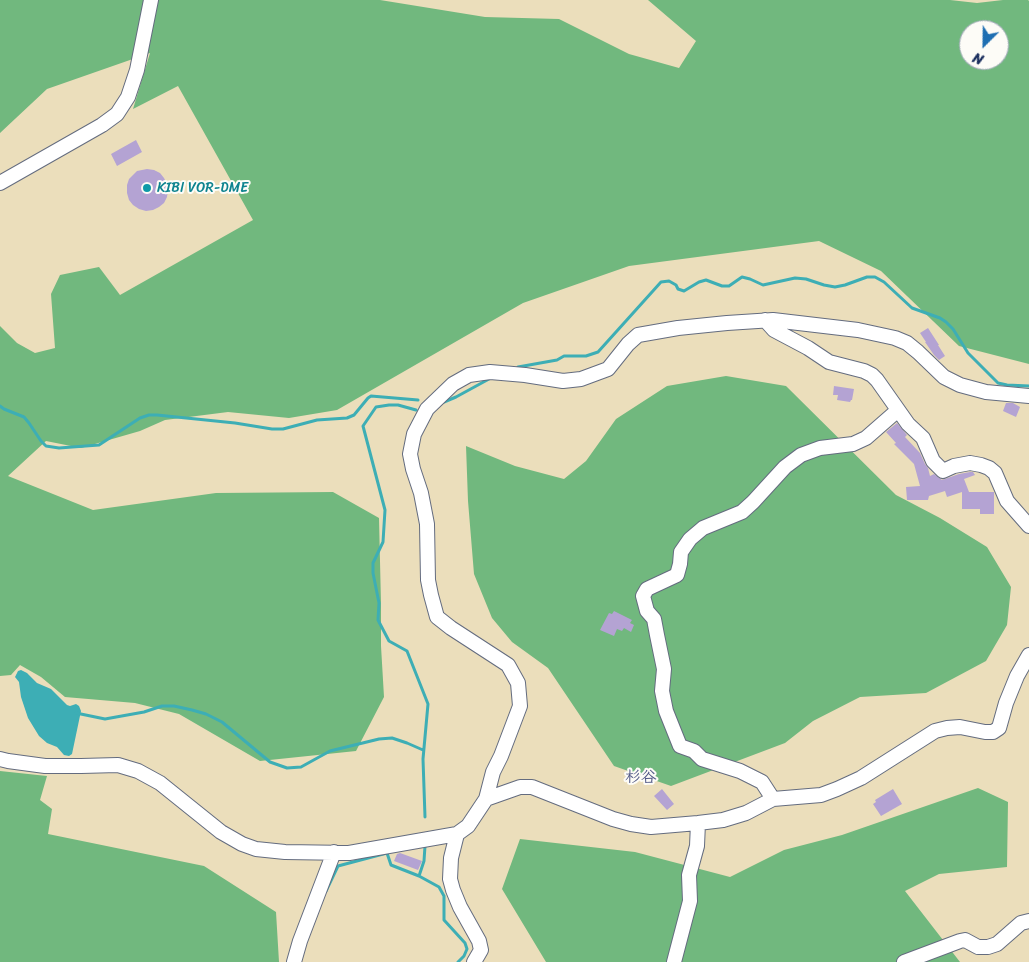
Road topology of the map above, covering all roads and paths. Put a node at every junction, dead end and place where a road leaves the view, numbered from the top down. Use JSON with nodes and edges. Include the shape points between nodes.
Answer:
{"nodes":[{"id":1,"x":151,"y":0,"type":"edge"},
{"id":2,"x":0,"y":183,"type":"edge"},
{"id":3,"x":765,"y":320,"type":"junction"},
{"id":4,"x":1029,"y":396,"type":"edge"},
{"id":5,"x":898,"y":410,"type":"junction"},
{"id":6,"x":1029,"y":526,"type":"edge"},
{"id":7,"x":1029,"y":656,"type":"edge"},
{"id":8,"x":0,"y":759,"type":"edge"},
{"id":9,"x":486,"y":799,"type":"junction"},
{"id":10,"x":773,"y":799,"type":"junction"},
{"id":11,"x":698,"y":823,"type":"junction"},
{"id":12,"x":457,"y":834,"type":"junction"},
{"id":13,"x":334,"y":852,"type":"junction"},
{"id":14,"x":1029,"y":921,"type":"edge"},
{"id":15,"x":294,"y":962,"type":"edge"},
{"id":16,"x":474,"y":962,"type":"edge"},
{"id":17,"x":674,"y":962,"type":"edge"},
{"id":18,"x":904,"y":962,"type":"edge"}],
"edges":[{"from":1,"to":2,"type":"street","via":[[137,70],[128,98],[117,114]]},
{"from":3,"to":4,"type":"street","via":[[858,330],[895,338],[907,343],[944,376],[960,385],[986,392]]},
{"from":3,"to":5,"type":"street","via":[[774,330],[829,362],[872,375]]},
{"from":3,"to":9,"type":"street","via":[[638,335],[608,369],[581,379],[563,381],[490,372],[469,375],[452,384],[427,409],[414,434],[410,454],[427,524],[428,580],[437,617],[508,665],[518,683],[520,706],[493,772]]},
{"from":5,"to":6,"type":"street","via":[[923,438],[933,461],[943,471],[970,464],[981,465],[995,473],[1007,501]]},
{"from":5,"to":10,"type":"street","via":[[866,438],[853,444],[820,448],[801,455],[742,512],[703,528],[690,539],[681,552],[677,575],[647,589],[643,596],[658,635],[664,669],[662,692],[680,746],[694,751],[702,759],[762,782]]},
{"from":7,"to":10,"type":"street","via":[[1017,676],[999,728],[992,732],[960,728],[935,731],[861,778],[837,789]]},
{"from":8,"to":13,"type":"street","via":[[45,766],[118,765],[160,783],[221,832],[242,844],[285,852]]},
{"from":9,"to":11,"type":"street","via":[[520,787],[532,787],[631,824],[651,827]]},
{"from":9,"to":12,"type":"street","via":[[468,826]]},
{"from":10,"to":11,"type":"street","via":[[735,817]]},
{"from":11,"to":17,"type":"street","via":[[697,846],[689,874],[690,901]]},
{"from":12,"to":13,"type":"street"},
{"from":12,"to":16,"type":"street","via":[[450,879],[460,907],[479,941],[481,950]]},
{"from":13,"to":15,"type":"street"},
{"from":14,"to":18,"type":"street","via":[[988,947],[978,947],[965,940]]}]}
